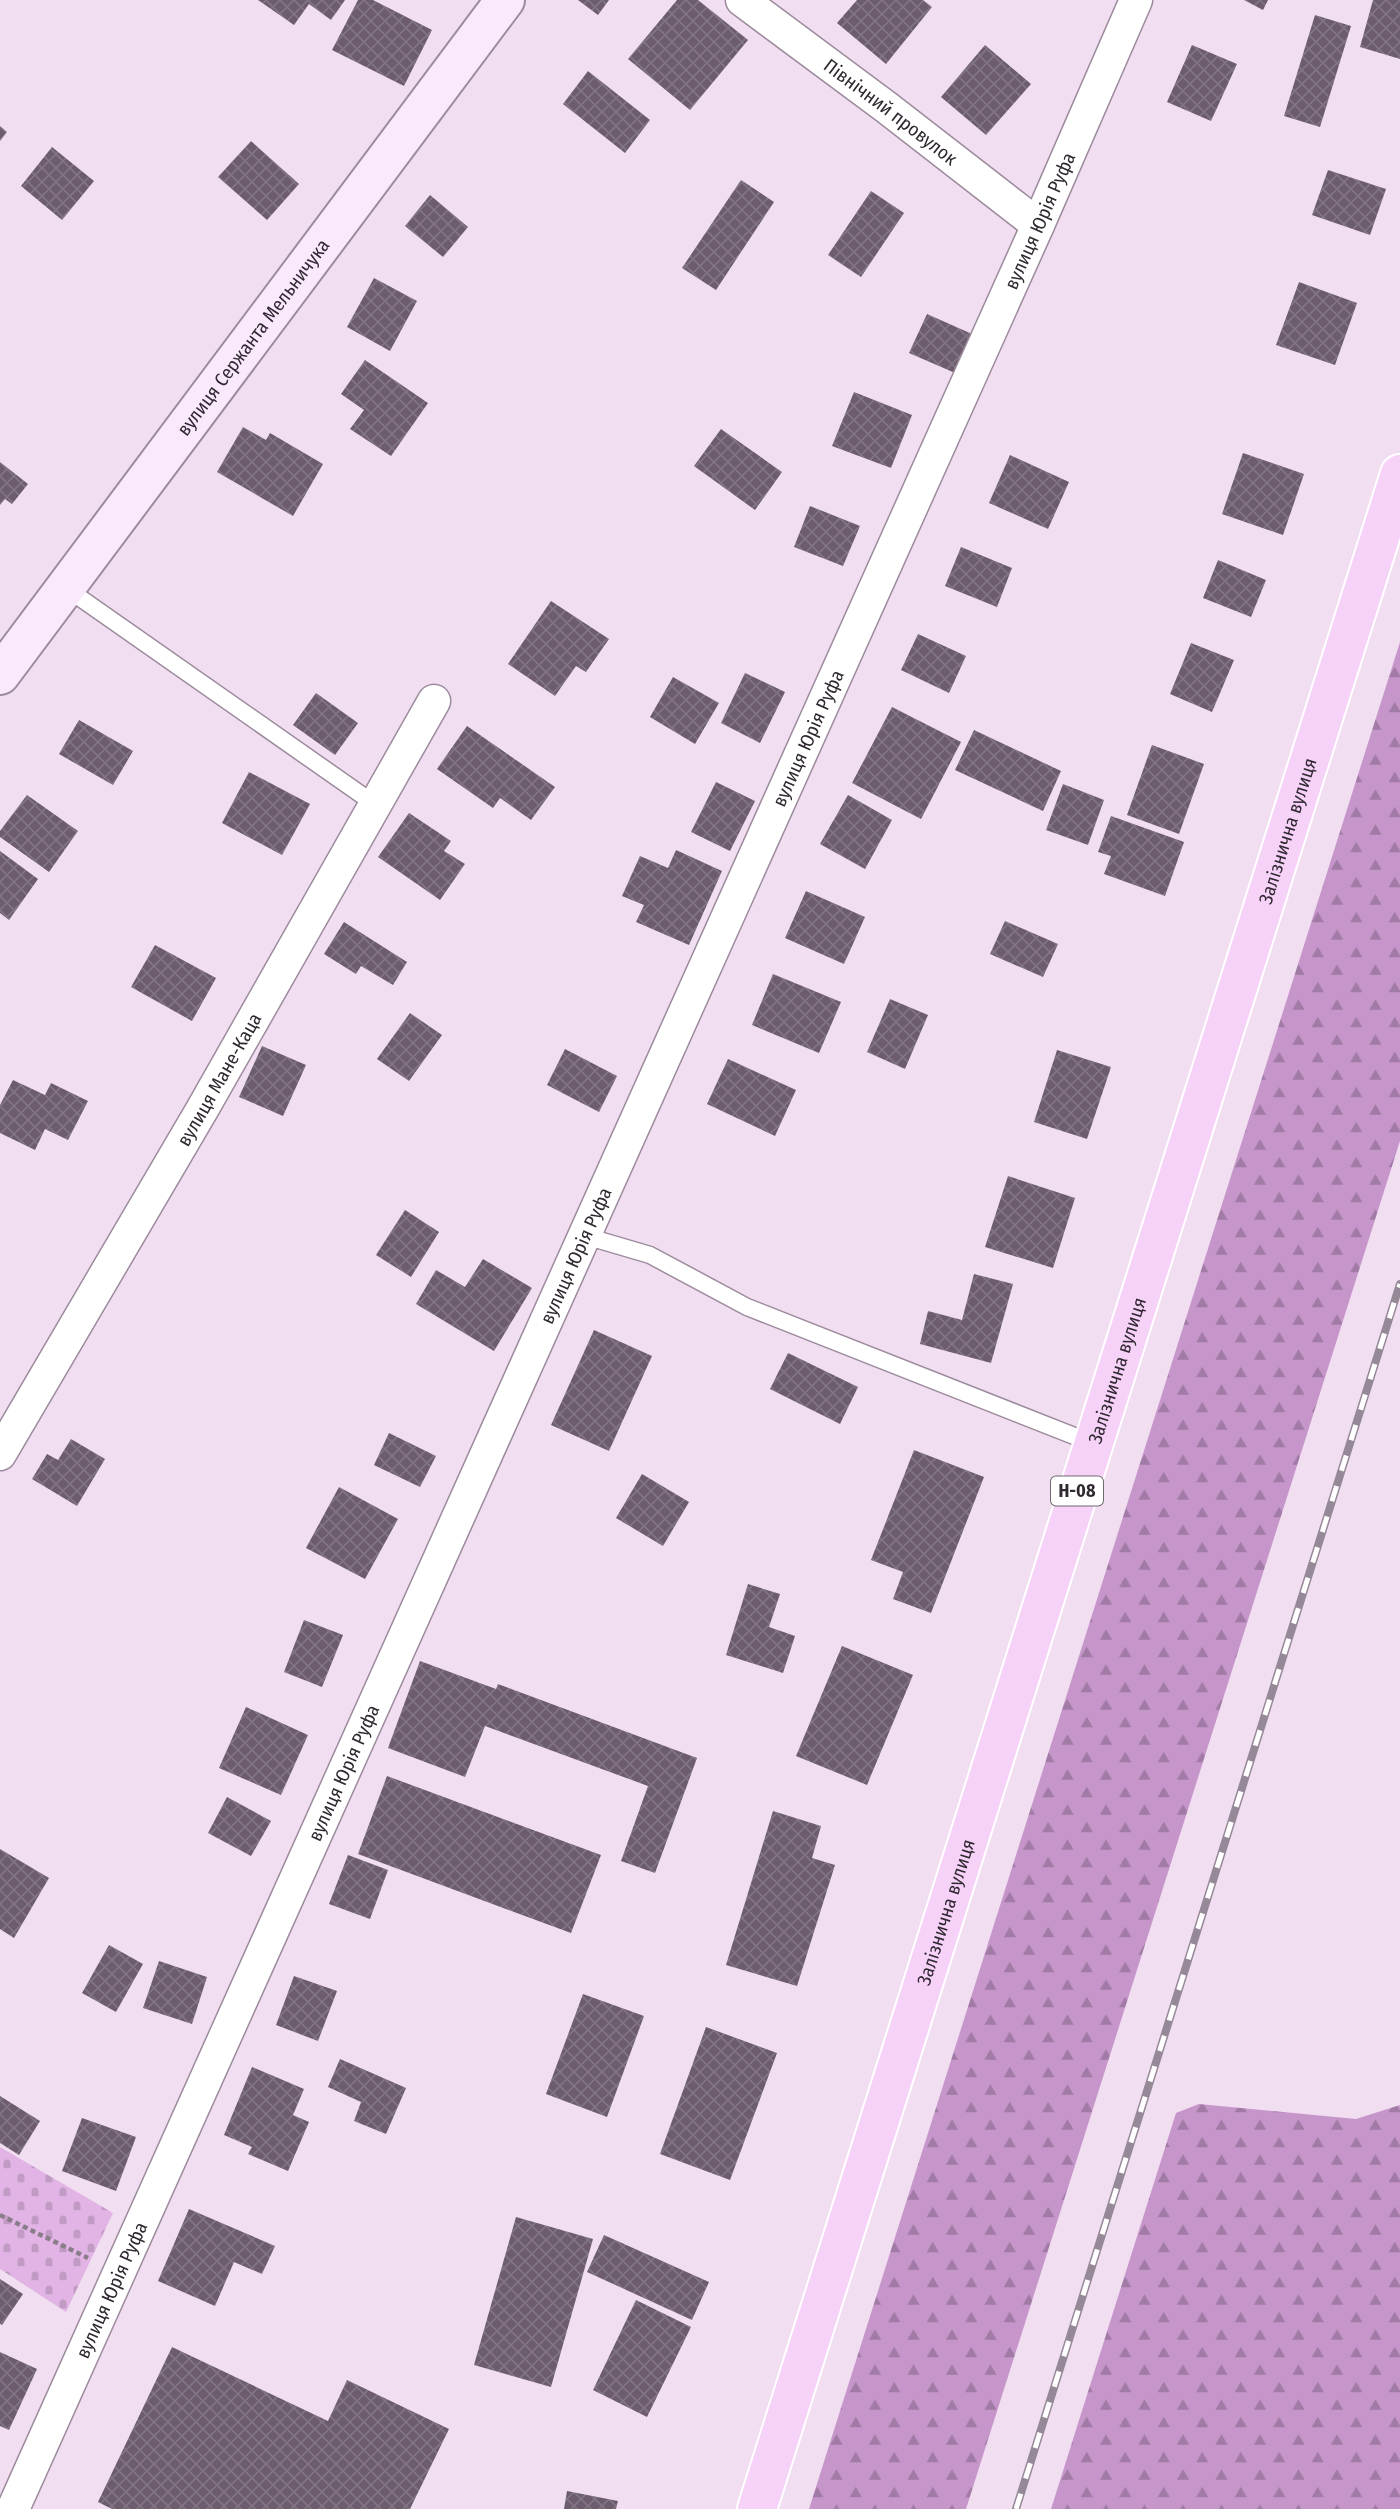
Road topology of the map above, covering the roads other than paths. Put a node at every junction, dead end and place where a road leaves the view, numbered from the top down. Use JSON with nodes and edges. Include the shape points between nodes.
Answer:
{"nodes":[{"id":1,"x":505,"y":0,"type":"edge"},
{"id":2,"x":742,"y":0,"type":"edge"},
{"id":3,"x":1136,"y":0,"type":"edge"},
{"id":4,"x":1038,"y":225,"type":"junction"},
{"id":5,"x":1400,"y":474,"type":"edge"},
{"id":6,"x":66,"y":587,"type":"junction"},
{"id":7,"x":0,"y":675,"type":"edge"},
{"id":8,"x":434,"y":701,"type":"dead end"},
{"id":9,"x":376,"y":804,"type":"junction"},
{"id":10,"x":582,"y":1235,"type":"junction"},
{"id":11,"x":1092,"y":1443,"type":"junction"},
{"id":12,"x":0,"y":1454,"type":"edge"},
{"id":13,"x":13,"y":2509,"type":"edge"},
{"id":14,"x":757,"y":2509,"type":"edge"}],
"edges":[{"from":1,"to":6,"type":"street","name":"вулиця Сержанта Мельничука"},
{"from":2,"to":4,"type":"street","name":"Північний провулок"},
{"from":3,"to":4,"type":"street","name":"вулиця Юрія Руфа"},
{"from":4,"to":10,"type":"street","name":"вулиця Юрія Руфа"},
{"from":5,"to":11,"type":"main road","name":"Залізнична вулиця","number":"Н-08"},
{"from":6,"to":7,"type":"street","name":"вулиця Сержанта Мельничука"},
{"from":6,"to":9,"type":"lane"},
{"from":8,"to":9,"type":"street","name":"вулиця Мане-Каца"},
{"from":9,"to":12,"type":"street","name":"вулиця Мане-Каца"},
{"from":10,"to":11,"type":"lane","via":[[650,1255],[747,1307]]},
{"from":10,"to":13,"type":"street","name":"вулиця Юрія Руфа"},
{"from":11,"to":14,"type":"main road","name":"Залізнична вулиця","number":"Н-08"}]}
